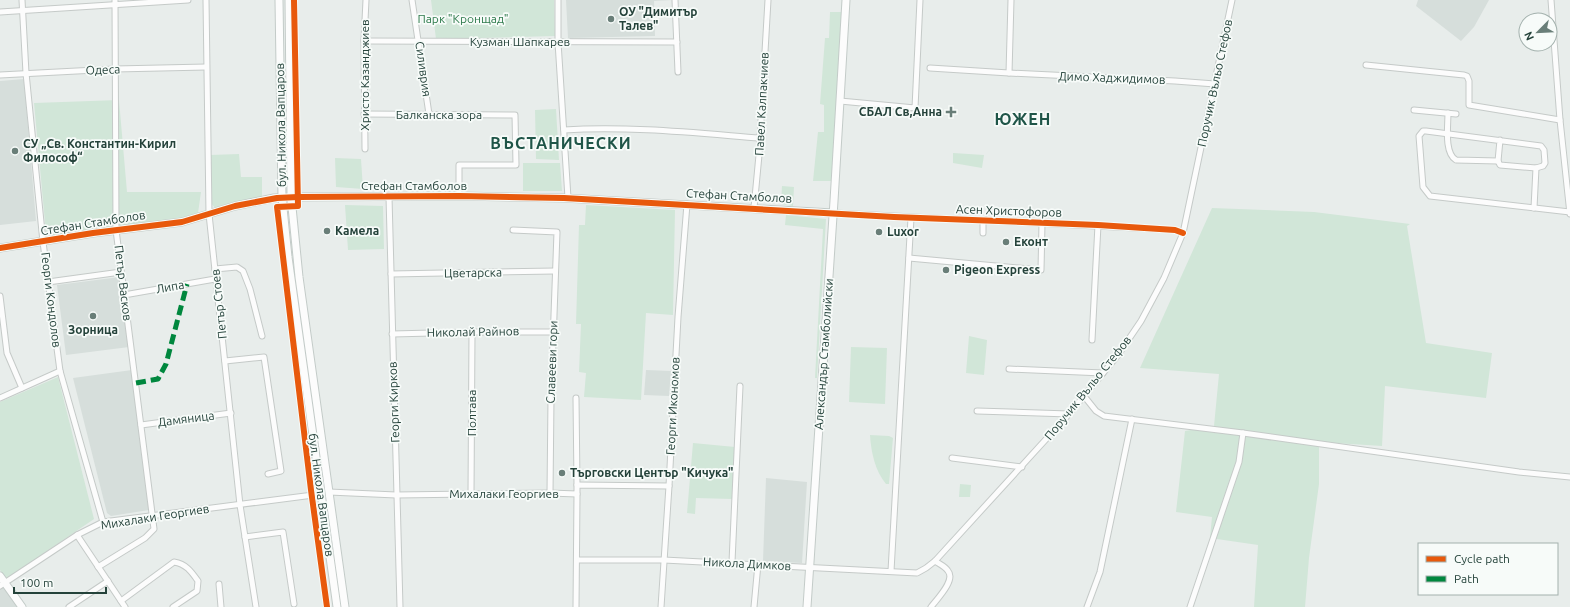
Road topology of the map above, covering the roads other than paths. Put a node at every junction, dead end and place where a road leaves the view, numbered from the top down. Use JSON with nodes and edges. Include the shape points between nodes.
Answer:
{"nodes":[{"id":1,"x":22,"y":0,"type":"edge"},
{"id":2,"x":188,"y":0,"type":"edge"},
{"id":3,"x":206,"y":0,"type":"edge"},
{"id":4,"x":279,"y":0,"type":"edge"},
{"id":5,"x":289,"y":0,"type":"edge"},
{"id":6,"x":366,"y":0,"type":"edge"},
{"id":7,"x":412,"y":0,"type":"edge"},
{"id":8,"x":558,"y":0,"type":"edge"},
{"id":9,"x":675,"y":0,"type":"edge"},
{"id":10,"x":768,"y":0,"type":"edge"},
{"id":11,"x":846,"y":0,"type":"edge"},
{"id":12,"x":920,"y":0,"type":"edge"},
{"id":13,"x":1011,"y":0,"type":"edge"},
{"id":14,"x":1232,"y":0,"type":"edge"},
{"id":15,"x":1551,"y":0,"type":"edge"},
{"id":16,"x":115,"y":2,"type":"edge"},
{"id":17,"x":22,"y":10,"type":"junction"},
{"id":18,"x":0,"y":12,"type":"edge"},
{"id":19,"x":364,"y":41,"type":"junction"},
{"id":20,"x":419,"y":42,"type":"junction"},
{"id":21,"x":558,"y":42,"type":"junction"},
{"id":22,"x":677,"y":42,"type":"junction"},
{"id":23,"x":1366,"y":65,"type":"dead end"},
{"id":24,"x":206,"y":67,"type":"junction"},
{"id":25,"x":930,"y":68,"type":"dead end"},
{"id":26,"x":115,"y":69,"type":"junction"},
{"id":27,"x":678,"y":72,"type":"dead end"},
{"id":28,"x":26,"y":73,"type":"junction"},
{"id":29,"x":1009,"y":74,"type":"junction"},
{"id":30,"x":0,"y":75,"type":"edge"},
{"id":31,"x":1215,"y":84,"type":"junction"},
{"id":32,"x":840,"y":101,"type":"junction"},
{"id":33,"x":1414,"y":110,"type":"dead end"},
{"id":34,"x":1448,"y":113,"type":"junction"},
{"id":35,"x":364,"y":114,"type":"junction"},
{"id":36,"x":429,"y":114,"type":"junction"},
{"id":37,"x":1456,"y":114,"type":"dead end"},
{"id":38,"x":1560,"y":120,"type":"junction"},
{"id":39,"x":564,"y":130,"type":"junction"},
{"id":40,"x":1447,"y":134,"type":"junction"},
{"id":41,"x":760,"y":138,"type":"junction"},
{"id":42,"x":1500,"y":140,"type":"junction"},
{"id":43,"x":365,"y":149,"type":"dead end"},
{"id":44,"x":1498,"y":161,"type":"junction"},
{"id":45,"x":1536,"y":168,"type":"junction"},
{"id":46,"x":459,"y":196,"type":"junction"},
{"id":47,"x":291,"y":197,"type":"junction"},
{"id":48,"x":389,"y":197,"type":"junction"},
{"id":49,"x":282,"y":198,"type":"junction"},
{"id":50,"x":568,"y":198,"type":"junction"},
{"id":51,"x":687,"y":204,"type":"junction"},
{"id":52,"x":754,"y":208,"type":"junction"},
{"id":53,"x":1534,"y":208,"type":"junction"},
{"id":54,"x":833,"y":213,"type":"junction"},
{"id":55,"x":1570,"y":213,"type":"edge"},
{"id":56,"x":209,"y":214,"type":"junction"},
{"id":57,"x":912,"y":218,"type":"junction"},
{"id":58,"x":986,"y":220,"type":"junction"},
{"id":59,"x":1042,"y":223,"type":"junction"},
{"id":60,"x":1098,"y":225,"type":"junction"},
{"id":61,"x":116,"y":230,"type":"junction"},
{"id":62,"x":513,"y":230,"type":"dead end"},
{"id":63,"x":983,"y":233,"type":"dead end"},
{"id":64,"x":1183,"y":233,"type":"junction"},
{"id":65,"x":43,"y":242,"type":"junction"},
{"id":66,"x":0,"y":248,"type":"edge"},
{"id":67,"x":909,"y":258,"type":"junction"},
{"id":68,"x":215,"y":269,"type":"junction"},
{"id":69,"x":555,"y":271,"type":"junction"},
{"id":70,"x":121,"y":272,"type":"junction"},
{"id":71,"x":391,"y":274,"type":"junction"},
{"id":72,"x":215,"y":279,"type":"junction"},
{"id":73,"x":48,"y":282,"type":"junction"},
{"id":74,"x":124,"y":295,"type":"junction"},
{"id":75,"x":0,"y":296,"type":"edge"},
{"id":76,"x":472,"y":332,"type":"junction"},
{"id":77,"x":553,"y":332,"type":"junction"},
{"id":78,"x":392,"y":334,"type":"junction"},
{"id":79,"x":262,"y":336,"type":"dead end"},
{"id":80,"x":1092,"y":340,"type":"dead end"},
{"id":81,"x":225,"y":362,"type":"junction"},
{"id":82,"x":1009,"y":369,"type":"dead end"},
{"id":83,"x":60,"y":371,"type":"junction"},
{"id":84,"x":1103,"y":373,"type":"junction"},
{"id":85,"x":740,"y":386,"type":"dead end"},
{"id":86,"x":22,"y":388,"type":"junction"},
{"id":87,"x":1084,"y":396,"type":"junction"},
{"id":88,"x":0,"y":398,"type":"edge"},
{"id":89,"x":576,"y":398,"type":"dead end"},
{"id":90,"x":977,"y":411,"type":"dead end"},
{"id":91,"x":230,"y":414,"type":"junction"},
{"id":92,"x":1069,"y":414,"type":"junction"},
{"id":93,"x":1132,"y":419,"type":"junction"},
{"id":94,"x":141,"y":425,"type":"junction"},
{"id":95,"x":1243,"y":433,"type":"junction"},
{"id":96,"x":952,"y":458,"type":"dead end"},
{"id":97,"x":1022,"y":466,"type":"junction"},
{"id":98,"x":268,"y":474,"type":"dead end"},
{"id":99,"x":1570,"y":477,"type":"edge"},
{"id":100,"x":577,"y":485,"type":"junction"},
{"id":101,"x":669,"y":486,"type":"junction"},
{"id":102,"x":329,"y":492,"type":"junction"},
{"id":103,"x":550,"y":492,"type":"junction"},
{"id":104,"x":321,"y":494,"type":"junction"},
{"id":105,"x":471,"y":494,"type":"junction"},
{"id":106,"x":577,"y":494,"type":"junction"},
{"id":107,"x":396,"y":495,"type":"junction"},
{"id":108,"x":240,"y":505,"type":"junction"},
{"id":109,"x":153,"y":516,"type":"junction"},
{"id":110,"x":103,"y":522,"type":"junction"},
{"id":111,"x":76,"y":535,"type":"junction"},
{"id":112,"x":245,"y":537,"type":"junction"},
{"id":113,"x":577,"y":560,"type":"junction"},
{"id":114,"x":664,"y":560,"type":"junction"},
{"id":115,"x":935,"y":561,"type":"junction"},
{"id":116,"x":732,"y":562,"type":"junction"},
{"id":117,"x":758,"y":564,"type":"junction"},
{"id":118,"x":98,"y":567,"type":"junction"},
{"id":119,"x":809,"y":568,"type":"junction"},
{"id":120,"x":891,"y":571,"type":"junction"},
{"id":121,"x":917,"y":573,"type":"joint"},
{"id":122,"x":0,"y":576,"type":"edge"},
{"id":123,"x":108,"y":581,"type":"junction"},
{"id":124,"x":219,"y":584,"type":"dead end"},
{"id":125,"x":3,"y":585,"type":"edge"},
{"id":126,"x":121,"y":601,"type":"junction"},
{"id":127,"x":294,"y":604,"type":"dead end"},
{"id":128,"x":22,"y":607,"type":"edge"},
{"id":129,"x":69,"y":607,"type":"edge"},
{"id":130,"x":125,"y":607,"type":"edge"},
{"id":131,"x":173,"y":607,"type":"edge"},
{"id":132,"x":221,"y":607,"type":"edge"},
{"id":133,"x":256,"y":607,"type":"edge"},
{"id":134,"x":337,"y":607,"type":"edge"},
{"id":135,"x":345,"y":607,"type":"edge"},
{"id":136,"x":400,"y":607,"type":"edge"},
{"id":137,"x":576,"y":607,"type":"edge"},
{"id":138,"x":661,"y":607,"type":"edge"},
{"id":139,"x":754,"y":607,"type":"edge"},
{"id":140,"x":807,"y":607,"type":"edge"},
{"id":141,"x":931,"y":607,"type":"edge"},
{"id":142,"x":1087,"y":607,"type":"edge"},
{"id":143,"x":1190,"y":607,"type":"edge"}],
"edges":[{"from":1,"to":17,"type":"street","name":"Георги Кондолов"},
{"from":2,"to":16,"type":"street"},
{"from":3,"to":24,"type":"street","name":"Петър Стоев"},
{"from":4,"to":49,"type":"street","name":"бул. Никола Вапцаров"},
{"from":5,"to":47,"type":"street","name":"бул. Никола Вапцаров"},
{"from":6,"to":19,"type":"street","name":"Христо Казанджиев"},
{"from":7,"to":20,"type":"street","name":"Силиврия"},
{"from":8,"to":21,"type":"street"},
{"from":9,"to":22,"type":"street"},
{"from":10,"to":41,"type":"street","name":"Павел Калпакчиев"},
{"from":11,"to":32,"type":"street","name":"Александър Стамболийски"},
{"from":12,"to":32,"type":"street","via":[[915,108]]},
{"from":13,"to":29,"type":"street"},
{"from":14,"to":31,"type":"street","name":"Поручик Въльо Стефов"},
{"from":15,"to":38,"type":"street"},
{"from":16,"to":17,"type":"street"},
{"from":16,"to":26,"type":"street","name":"Петър Васков"},
{"from":17,"to":18,"type":"street"},
{"from":17,"to":28,"type":"street","name":"Георги Кондолов"},
{"from":19,"to":20,"type":"street","name":"Кузман Шапкарев"},
{"from":19,"to":35,"type":"street","name":"Христо Казанджиев"},
{"from":20,"to":21,"type":"street","name":"Кузман Шапкарев"},
{"from":20,"to":36,"type":"street","name":"Силиврия"},
{"from":21,"to":22,"type":"street","name":"Кузман Шапкарев"},
{"from":21,"to":39,"type":"street"},
{"from":22,"to":27,"type":"street"},
{"from":23,"to":38,"type":"street","via":[[1464,75],[1469,81],[1469,105]]},
{"from":24,"to":26,"type":"street","name":"Одеса"},
{"from":24,"to":56,"type":"street","name":"Петър Стоев"},
{"from":25,"to":29,"type":"street","name":"Димо Хаджидимов"},
{"from":26,"to":28,"type":"street","name":"Одеса"},
{"from":26,"to":61,"type":"street","name":"Петър Васков"},
{"from":28,"to":30,"type":"street","name":"Одеса"},
{"from":28,"to":65,"type":"street","name":"Георги Кондолов"},
{"from":29,"to":31,"type":"street","name":"Димо Хаджидимов"},
{"from":31,"to":64,"type":"street","name":"Поручик Въльо Стефов"},
{"from":32,"to":54,"type":"street","name":"Александър Стамболийски"},
{"from":33,"to":34,"type":"street"},
{"from":34,"to":37,"type":"street"},
{"from":34,"to":40,"type":"street"},
{"from":35,"to":36,"type":"street","name":"Балканска зора"},
{"from":35,"to":43,"type":"street","name":"Христо Казанджиев"},
{"from":36,"to":46,"type":"street","name":"Балканска зора","via":[[515,115],[516,165],[459,165]]},
{"from":38,"to":55,"type":"street"},
{"from":39,"to":41,"type":"street","via":[[684,132]]},
{"from":39,"to":50,"type":"street"},
{"from":40,"to":42,"type":"street"},
{"from":40,"to":44,"type":"street","via":[[1449,154],[1456,160]]},
{"from":40,"to":53,"type":"street","via":[[1426,131],[1419,136],[1423,187],[1426,193],[1430,196]]},
{"from":41,"to":52,"type":"street","name":"Павел Калпакчиев"},
{"from":42,"to":44,"type":"street"},
{"from":42,"to":45,"type":"street","via":[[1541,146],[1545,163]]},
{"from":44,"to":45,"type":"street","via":[[1503,166]]},
{"from":45,"to":53,"type":"street"},
{"from":46,"to":48,"type":"street","name":"Стефан Стамболов"},
{"from":46,"to":50,"type":"street","name":"Стефан Стамболов"},
{"from":47,"to":48,"type":"street","name":"Стефан Стамболов"},
{"from":47,"to":49,"type":"street","name":"Стефан Стамболов"},
{"from":47,"to":102,"type":"street","name":"бул. Никола Вапцаров","via":[[297,264]]},
{"from":48,"to":71,"type":"street","name":"Георги Кирков"},
{"from":49,"to":56,"type":"street","name":"Стефан Стамболов","via":[[235,206]]},
{"from":49,"to":104,"type":"street","name":"бул. Никола Вапцаров"},
{"from":50,"to":51,"type":"street","name":"Стефан Стамболов"},
{"from":51,"to":52,"type":"street","name":"Стефан Стамболов"},
{"from":51,"to":101,"type":"street","name":"Георги Икономов"},
{"from":52,"to":54,"type":"street","name":"Стефан Стамболов"},
{"from":53,"to":55,"type":"street"},
{"from":54,"to":57,"type":"street","name":"Асен Христофоров"},
{"from":54,"to":119,"type":"street","name":"Александър Стамболийски"},
{"from":56,"to":61,"type":"street","name":"Стефан Стамболов","via":[[182,222]]},
{"from":56,"to":68,"type":"street","name":"Петър Стоев"},
{"from":57,"to":58,"type":"street","name":"Асен Христофоров"},
{"from":57,"to":67,"type":"street"},
{"from":58,"to":59,"type":"street","name":"Асен Христофоров"},
{"from":58,"to":63,"type":"street","via":[[983,223]]},
{"from":59,"to":60,"type":"street","name":"Асен Христофоров"},
{"from":59,"to":67,"type":"street","via":[[1041,270]]},
{"from":60,"to":64,"type":"street","name":"Асен Христофоров","via":[[1175,230]]},
{"from":60,"to":80,"type":"street"},
{"from":61,"to":65,"type":"street","name":"Стефан Стамболов"},
{"from":61,"to":70,"type":"street","name":"Петър Васков"},
{"from":62,"to":69,"type":"street","name":"Славееви гори","via":[[557,232]]},
{"from":64,"to":84,"type":"street","name":"Поручик Въльо Стефов","via":[[1164,278],[1141,321]]},
{"from":65,"to":66,"type":"street","name":"Стефан Стамболов"},
{"from":65,"to":73,"type":"street","name":"Георги Кондолов"},
{"from":67,"to":120,"type":"street"},
{"from":68,"to":72,"type":"street","name":"Петър Стоев"},
{"from":68,"to":79,"type":"street","via":[[237,266],[243,271]]},
{"from":69,"to":71,"type":"street","name":"Цветарска"},
{"from":69,"to":77,"type":"street","name":"Славееви гори"},
{"from":70,"to":73,"type":"street"},
{"from":70,"to":74,"type":"street","name":"Петър Васков"},
{"from":71,"to":78,"type":"street","name":"Георги Кирков"},
{"from":72,"to":74,"type":"street","name":"Липа"},
{"from":72,"to":81,"type":"street","name":"Петър Стоев"},
{"from":73,"to":83,"type":"street","name":"Георги Кондолов"},
{"from":74,"to":94,"type":"street","name":"Петър Васков"},
{"from":75,"to":86,"type":"street","via":[[7,353]]},
{"from":76,"to":77,"type":"street","name":"Николай Райнов"},
{"from":76,"to":78,"type":"street","name":"Николай Райнов"},
{"from":76,"to":105,"type":"street","name":"Полтава"},
{"from":77,"to":103,"type":"street","name":"Славееви гори"},
{"from":78,"to":107,"type":"street","name":"Георги Кирков"},
{"from":81,"to":91,"type":"street","name":"Петър Стоев"},
{"from":81,"to":98,"type":"street","via":[[264,357],[281,471]]},
{"from":82,"to":84,"type":"street"},
{"from":83,"to":86,"type":"street"},
{"from":83,"to":110,"type":"street","name":"Георги Кондолов"},
{"from":84,"to":87,"type":"street","name":"Поручик Въльо Стефов"},
{"from":85,"to":116,"type":"street"},
{"from":86,"to":88,"type":"street"},
{"from":87,"to":92,"type":"street","name":"Поручик Въльо Стефов"},
{"from":87,"to":93,"type":"street","via":[[1096,411],[1104,416]]},
{"from":89,"to":100,"type":"street","name":"Михалаки Георгиев"},
{"from":90,"to":92,"type":"street"},
{"from":91,"to":94,"type":"street","name":"Дамяница"},
{"from":91,"to":108,"type":"street","name":"Петър Стоев"},
{"from":92,"to":97,"type":"street","name":"Поручик Въльо Стефов"},
{"from":93,"to":95,"type":"street"},
{"from":93,"to":142,"type":"street","via":[[1100,572]]},
{"from":94,"to":109,"type":"street","name":"Петър Васков"},
{"from":95,"to":99,"type":"street"},
{"from":95,"to":143,"type":"street","via":[[1239,462]]},
{"from":96,"to":97,"type":"street"},
{"from":97,"to":115,"type":"street","name":"Поручик Въльо Стефов"},
{"from":100,"to":101,"type":"street"},
{"from":100,"to":106,"type":"street","name":"Михалаки Георгиев"},
{"from":101,"to":114,"type":"street","name":"Георги Икономов"},
{"from":102,"to":107,"type":"street","name":"Михалаки Георгиев"},
{"from":102,"to":135,"type":"street","name":"бул. Никола Вапцаров"},
{"from":103,"to":105,"type":"street","name":"Михалаки Георгиев"},
{"from":103,"to":106,"type":"street","name":"Михалаки Георгиев"},
{"from":104,"to":108,"type":"street","name":"Михалаки Георгиев"},
{"from":104,"to":134,"type":"street","name":"бул. Никола Вапцаров"},
{"from":105,"to":107,"type":"street","name":"Михалаки Георгиев"},
{"from":106,"to":113,"type":"street"},
{"from":107,"to":136,"type":"street","name":"Георги Кирков"},
{"from":108,"to":109,"type":"street","name":"Михалаки Георгиев"},
{"from":108,"to":112,"type":"street","name":"Петър Стоев"},
{"from":109,"to":110,"type":"street","name":"Михалаки Георгиев"},
{"from":109,"to":118,"type":"street","name":"Петър Васков","via":[[154,529],[145,538]]},
{"from":110,"to":111,"type":"street","name":"Михалаки Георгиев"},
{"from":111,"to":118,"type":"street"},
{"from":111,"to":125,"type":"street","name":"Михалаки Георгиев"},
{"from":112,"to":127,"type":"street","via":[[283,532]]},
{"from":112,"to":133,"type":"street","name":"Петър Стоев"},
{"from":113,"to":114,"type":"street","name":"Никола Димков"},
{"from":113,"to":137,"type":"street"},
{"from":114,"to":116,"type":"street","name":"Никола Димков"},
{"from":114,"to":138,"type":"street","name":"Георги Икономов"},
{"from":115,"to":121,"type":"street","name":"Поручик Въльо Стефов"},
{"from":115,"to":141,"type":"street","via":[[945,567],[951,576],[950,582]]},
{"from":116,"to":117,"type":"street","name":"Никола Димков"},
{"from":117,"to":119,"type":"street","name":"Никола Димков"},
{"from":117,"to":139,"type":"street"},
{"from":118,"to":123,"type":"street"},
{"from":119,"to":120,"type":"street","name":"Никола Димков"},
{"from":119,"to":140,"type":"street","name":"Александър Стамболийски"},
{"from":120,"to":121,"type":"street","name":"Никола Димков"},
{"from":122,"to":125,"type":"street"},
{"from":123,"to":126,"type":"street"},
{"from":123,"to":129,"type":"street"},
{"from":124,"to":132,"type":"street"},
{"from":125,"to":128,"type":"street"},
{"from":126,"to":130,"type":"street"},
{"from":126,"to":131,"type":"street","via":[[174,562],[189,569],[198,581],[197,591]]}]}
